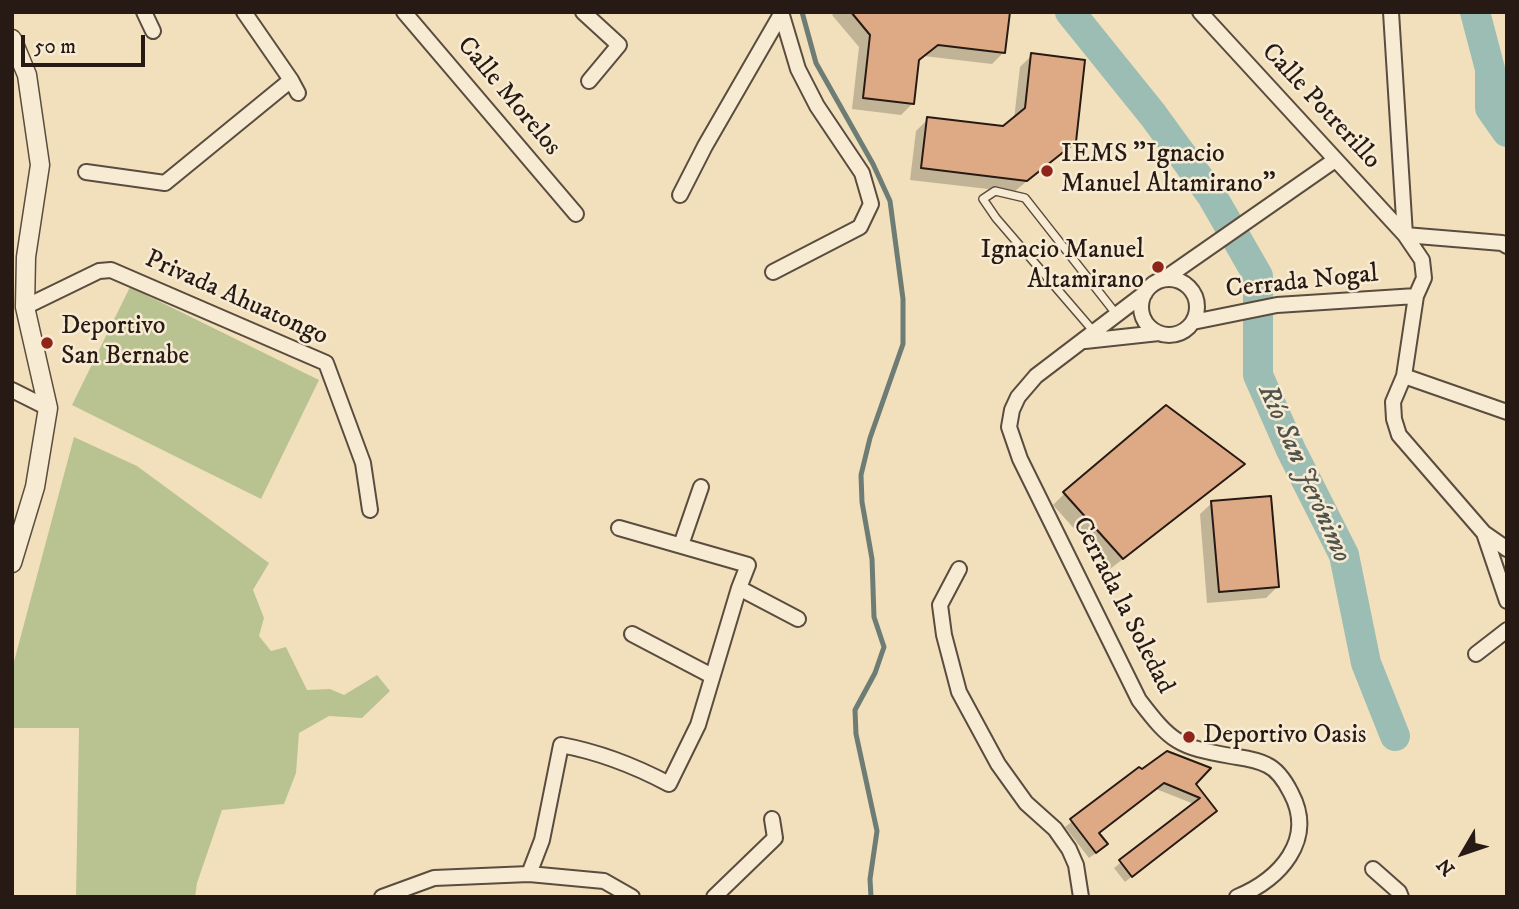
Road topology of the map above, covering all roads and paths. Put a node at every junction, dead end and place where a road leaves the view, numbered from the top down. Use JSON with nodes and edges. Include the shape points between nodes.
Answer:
{"nodes":[{"id":1,"x":144,"y":12,"type":"edge"},
{"id":2,"x":244,"y":12,"type":"edge"},
{"id":3,"x":404,"y":12,"type":"edge"},
{"id":4,"x":583,"y":12,"type":"edge"},
{"id":5,"x":1199,"y":12,"type":"edge"},
{"id":6,"x":1391,"y":12,"type":"edge"},
{"id":7,"x":780,"y":14,"type":"edge"},
{"id":8,"x":153,"y":31,"type":"dead end"},
{"id":9,"x":12,"y":39,"type":"edge"},
{"id":10,"x":589,"y":81,"type":"dead end"},
{"id":11,"x":1335,"y":160,"type":"junction"},
{"id":12,"x":86,"y":172,"type":"dead end"},
{"id":13,"x":680,"y":195,"type":"dead end"},
{"id":14,"x":576,"y":214,"type":"dead end"},
{"id":15,"x":1405,"y":235,"type":"junction"},
{"id":16,"x":1507,"y":246,"type":"edge"},
{"id":17,"x":774,"y":272,"type":"dead end"},
{"id":18,"x":1164,"y":279,"type":"junction"},
{"id":19,"x":1145,"y":293,"type":"junction"},
{"id":20,"x":1416,"y":296,"type":"junction"},
{"id":21,"x":25,"y":307,"type":"junction"},
{"id":22,"x":1117,"y":315,"type":"junction"},
{"id":23,"x":1193,"y":321,"type":"junction"},
{"id":24,"x":1160,"y":333,"type":"junction"},
{"id":25,"x":1089,"y":337,"type":"junction"},
{"id":26,"x":1404,"y":376,"type":"junction"},
{"id":27,"x":12,"y":390,"type":"edge"},
{"id":28,"x":48,"y":408,"type":"junction"},
{"id":29,"x":1507,"y":412,"type":"edge"},
{"id":30,"x":701,"y":487,"type":"dead end"},
{"id":31,"x":370,"y":510,"type":"dead end"},
{"id":32,"x":619,"y":528,"type":"dead end"},
{"id":33,"x":1484,"y":533,"type":"junction"},
{"id":34,"x":681,"y":545,"type":"junction"},
{"id":35,"x":1507,"y":550,"type":"edge"},
{"id":36,"x":12,"y":563,"type":"edge"},
{"id":37,"x":959,"y":569,"type":"dead end"},
{"id":38,"x":739,"y":588,"type":"junction"},
{"id":39,"x":1507,"y":601,"type":"edge"},
{"id":40,"x":798,"y":619,"type":"dead end"},
{"id":41,"x":1507,"y":630,"type":"edge"},
{"id":42,"x":632,"y":634,"type":"dead end"},
{"id":43,"x":1476,"y":654,"type":"dead end"},
{"id":44,"x":712,"y":676,"type":"junction"},
{"id":45,"x":772,"y":819,"type":"dead end"},
{"id":46,"x":1373,"y":869,"type":"dead end"},
{"id":47,"x":529,"y":874,"type":"junction"},
{"id":48,"x":382,"y":897,"type":"edge"},
{"id":49,"x":632,"y":897,"type":"edge"},
{"id":50,"x":714,"y":897,"type":"edge"},
{"id":51,"x":1081,"y":897,"type":"edge"},
{"id":52,"x":1237,"y":897,"type":"edge"},
{"id":53,"x":1401,"y":897,"type":"edge"}],
"edges":[{"from":1,"to":8,"type":"street"},
{"from":2,"to":12,"type":"street","via":[[295,86],[165,183]]},
{"from":3,"to":14,"type":"street","name":"Calle Morelos"},
{"from":4,"to":10,"type":"street","via":[[619,45]]},
{"from":5,"to":11,"type":"street","name":"Calle Potrerillo"},
{"from":6,"to":15,"type":"street"},
{"from":7,"to":13,"type":"street"},
{"from":7,"to":17,"type":"street","via":[[798,69],[862,173],[871,204],[860,227]]},
{"from":9,"to":21,"type":"street","via":[[27,75],[40,165],[26,257]]},
{"from":11,"to":15,"type":"street","name":"Calle Potrerillo"},
{"from":11,"to":18,"type":"street"},
{"from":15,"to":16,"type":"street"},
{"from":15,"to":20,"type":"street","via":[[1422,260],[1424,278]]},
{"from":18,"to":19,"type":"street"},
{"from":18,"to":23,"type":"street","via":[[1182,282],[1195,295]]},
{"from":19,"to":22,"type":"street","name":"Cerrada la Soledad"},
{"from":19,"to":24,"type":"street","via":[[1145,320]]},
{"from":20,"to":23,"type":"street","name":"Cerrada Nogal","via":[[1277,305]]},
{"from":20,"to":26,"type":"street"},
{"from":21,"to":28,"type":"street"},
{"from":21,"to":31,"type":"street","name":"Privada Ahuatongo","via":[[99,271],[111,270],[326,363],[363,463]]},
{"from":22,"to":25,"type":"street","name":"Cerrada la Soledad"},
{"from":22,"to":25,"type":"lane","via":[[1026,198],[995,191],[983,199]]},
{"from":23,"to":24,"type":"street","via":[[1178,333]]},
{"from":24,"to":25,"type":"street"},
{"from":25,"to":52,"type":"street","name":"Cerrada la Soledad","via":[[1036,376],[1018,397],[1009,427],[1012,441],[1126,675],[1156,723],[1176,741],[1199,751],[1269,765],[1285,782],[1300,810],[1295,846],[1278,873]]},
{"from":26,"to":29,"type":"street"},
{"from":26,"to":33,"type":"street","via":[[1393,401],[1399,435]]},
{"from":27,"to":28,"type":"street"},
{"from":28,"to":36,"type":"street","via":[[35,487]]},
{"from":30,"to":34,"type":"street"},
{"from":32,"to":34,"type":"street"},
{"from":33,"to":35,"type":"street"},
{"from":33,"to":39,"type":"street"},
{"from":34,"to":38,"type":"street","via":[[748,565]]},
{"from":37,"to":51,"type":"street","via":[[940,605],[959,692],[998,764],[1026,803],[1069,849]]},
{"from":38,"to":40,"type":"street"},
{"from":38,"to":44,"type":"street"},
{"from":41,"to":43,"type":"street"},
{"from":42,"to":44,"type":"street"},
{"from":44,"to":47,"type":"street","via":[[698,725],[669,784],[642,769],[561,746],[542,840]]},
{"from":45,"to":50,"type":"street","via":[[775,838]]},
{"from":46,"to":53,"type":"street"},
{"from":47,"to":48,"type":"street","via":[[434,878]]},
{"from":47,"to":49,"type":"street","via":[[604,880]]}]}
